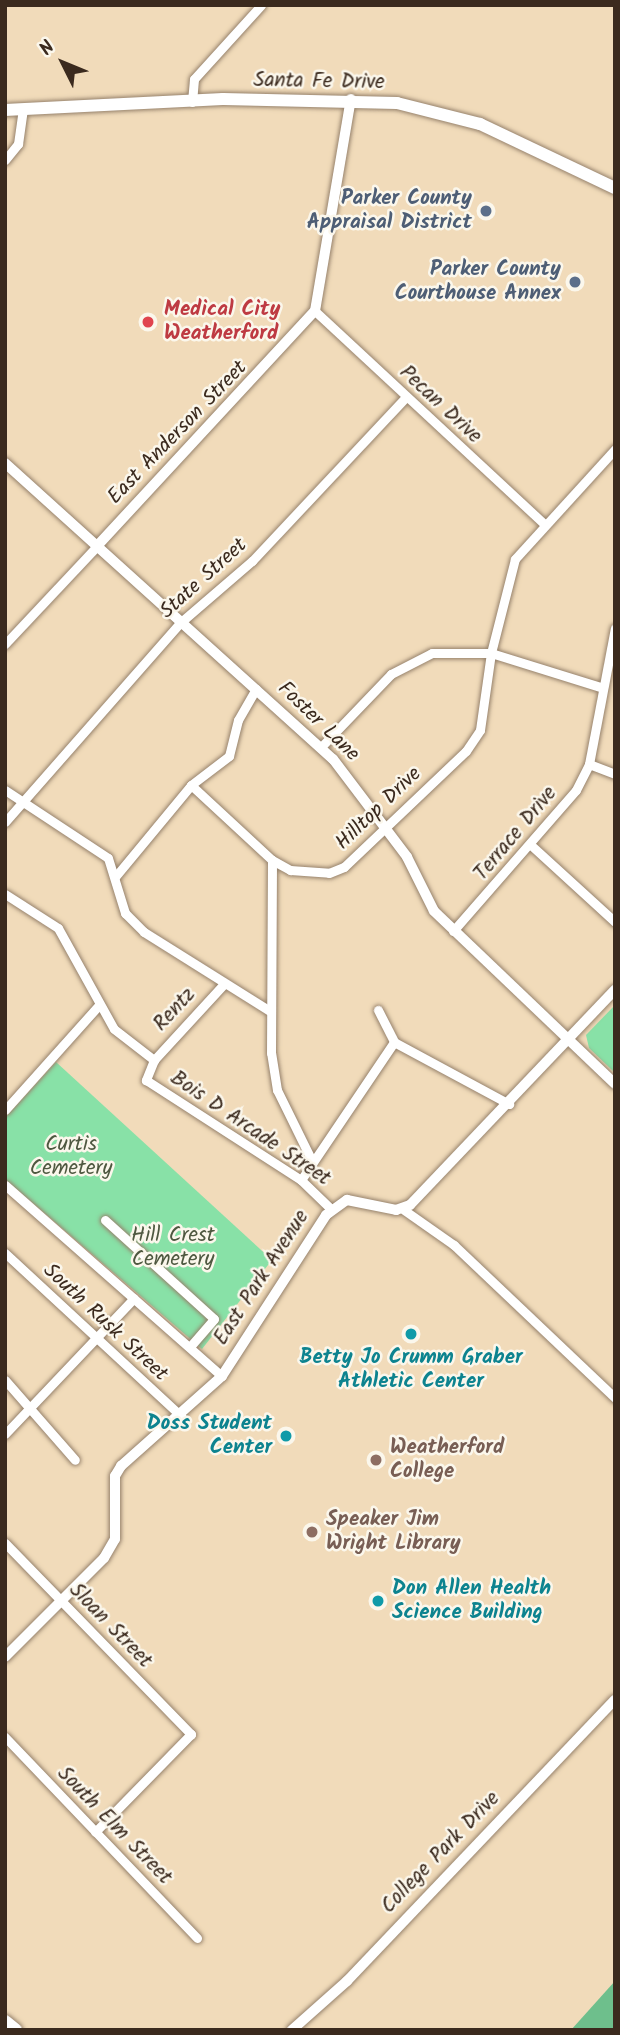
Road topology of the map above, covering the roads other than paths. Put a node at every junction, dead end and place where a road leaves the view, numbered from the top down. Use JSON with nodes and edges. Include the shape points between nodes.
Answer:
{"nodes":[{"id":1,"x":261,"y":5,"type":"edge"},
{"id":2,"x":351,"y":99,"type":"junction"},
{"id":3,"x":192,"y":102,"type":"junction"},
{"id":4,"x":5,"y":110,"type":"edge"},
{"id":5,"x":23,"y":110,"type":"junction"},
{"id":6,"x":5,"y":160,"type":"edge"},
{"id":7,"x":615,"y":188,"type":"edge"},
{"id":8,"x":315,"y":312,"type":"junction"},
{"id":9,"x":405,"y":398,"type":"junction"},
{"id":10,"x":615,"y":449,"type":"edge"},
{"id":11,"x":5,"y":463,"type":"edge"},
{"id":12,"x":543,"y":523,"type":"junction"},
{"id":13,"x":97,"y":545,"type":"junction"},
{"id":14,"x":181,"y":622,"type":"junction"},
{"id":15,"x":614,"y":631,"type":"edge"},
{"id":16,"x":5,"y":644,"type":"edge"},
{"id":17,"x":491,"y":653,"type":"junction"},
{"id":18,"x":600,"y":687,"type":"junction"},
{"id":19,"x":256,"y":689,"type":"junction"},
{"id":20,"x":320,"y":747,"type":"junction"},
{"id":21,"x":589,"y":764,"type":"junction"},
{"id":22,"x":615,"y":774,"type":"edge"},
{"id":23,"x":191,"y":785,"type":"junction"},
{"id":24,"x":5,"y":790,"type":"edge"},
{"id":25,"x":22,"y":801,"type":"junction"},
{"id":26,"x":5,"y":822,"type":"edge"},
{"id":27,"x":382,"y":829,"type":"junction"},
{"id":28,"x":533,"y":847,"type":"junction"},
{"id":29,"x":272,"y":860,"type":"junction"},
{"id":30,"x":116,"y":877,"type":"junction"},
{"id":31,"x":5,"y":894,"type":"edge"},
{"id":32,"x":615,"y":922,"type":"edge"},
{"id":33,"x":453,"y":931,"type":"junction"},
{"id":34,"x":223,"y":985,"type":"junction"},
{"id":35,"x":615,"y":990,"type":"edge"},
{"id":36,"x":99,"y":1005,"type":"junction"},
{"id":37,"x":378,"y":1010,"type":"dead end"},
{"id":38,"x":270,"y":1011,"type":"junction"},
{"id":39,"x":568,"y":1040,"type":"junction"},
{"id":40,"x":394,"y":1042,"type":"junction"},
{"id":41,"x":154,"y":1060,"type":"junction"},
{"id":42,"x":615,"y":1084,"type":"edge"},
{"id":43,"x":509,"y":1104,"type":"junction"},
{"id":44,"x":5,"y":1110,"type":"edge"},
{"id":45,"x":312,"y":1161,"type":"junction"},
{"id":46,"x":301,"y":1180,"type":"junction"},
{"id":47,"x":5,"y":1185,"type":"edge"},
{"id":48,"x":331,"y":1209,"type":"junction"},
{"id":49,"x":404,"y":1210,"type":"junction"},
{"id":50,"x":105,"y":1220,"type":"dead end"},
{"id":51,"x":5,"y":1253,"type":"edge"},
{"id":52,"x":134,"y":1298,"type":"junction"},
{"id":53,"x":97,"y":1338,"type":"junction"},
{"id":54,"x":190,"y":1347,"type":"junction"},
{"id":55,"x":222,"y":1376,"type":"junction"},
{"id":56,"x":5,"y":1380,"type":"edge"},
{"id":57,"x":615,"y":1398,"type":"edge"},
{"id":58,"x":33,"y":1406,"type":"junction"},
{"id":59,"x":182,"y":1417,"type":"junction"},
{"id":60,"x":5,"y":1434,"type":"edge"},
{"id":61,"x":75,"y":1460,"type":"dead end"},
{"id":62,"x":5,"y":1542,"type":"edge"},
{"id":63,"x":61,"y":1601,"type":"junction"},
{"id":64,"x":5,"y":1657,"type":"edge"},
{"id":65,"x":615,"y":1700,"type":"edge"},
{"id":66,"x":5,"y":1737,"type":"edge"},
{"id":67,"x":95,"y":1832,"type":"junction"},
{"id":68,"x":197,"y":1938,"type":"dead end"},
{"id":69,"x":5,"y":2022,"type":"edge"},
{"id":70,"x":15,"y":2030,"type":"edge"},
{"id":71,"x":292,"y":2030,"type":"edge"}],
"edges":[{"from":1,"to":3,"type":"street","via":[[194,79]]},
{"from":2,"to":3,"type":"main road","name":"Santa Fe Drive"},
{"from":2,"to":7,"type":"main road","name":"Santa Fe Drive","via":[[480,124]]},
{"from":2,"to":8,"type":"street"},
{"from":3,"to":5,"type":"main road","name":"Santa Fe Drive"},
{"from":4,"to":5,"type":"main road","name":"Santa Fe Drive"},
{"from":5,"to":6,"type":"street","via":[[18,144]]},
{"from":8,"to":9,"type":"street","name":"Pecan Drive"},
{"from":8,"to":13,"type":"street","name":"East Anderson Street"},
{"from":9,"to":12,"type":"street","name":"Pecan Drive"},
{"from":9,"to":14,"type":"street","name":"State Street","via":[[252,561]]},
{"from":10,"to":12,"type":"street","name":"Hilltop Drive"},
{"from":11,"to":13,"type":"street","name":"Foster Lane"},
{"from":12,"to":17,"type":"street","name":"Hilltop Drive","via":[[515,559]]},
{"from":13,"to":14,"type":"street","name":"Foster Lane"},
{"from":13,"to":16,"type":"street","name":"East Anderson Street"},
{"from":14,"to":19,"type":"street","name":"Foster Lane"},
{"from":14,"to":25,"type":"street","name":"State Street"},
{"from":15,"to":18,"type":"street","name":"Terrace Drive"},
{"from":17,"to":18,"type":"street"},
{"from":17,"to":20,"type":"street","via":[[463,649],[407,661]]},
{"from":17,"to":27,"type":"street","name":"Hilltop Drive","via":[[481,730]]},
{"from":18,"to":21,"type":"street","name":"Terrace Drive"},
{"from":19,"to":20,"type":"street","name":"Foster Lane"},
{"from":19,"to":23,"type":"street","via":[[238,720],[235,748]]},
{"from":20,"to":27,"type":"street","name":"Foster Lane"},
{"from":21,"to":22,"type":"street"},
{"from":21,"to":28,"type":"street","name":"Terrace Drive"},
{"from":23,"to":29,"type":"street"},
{"from":23,"to":30,"type":"street"},
{"from":24,"to":25,"type":"street"},
{"from":25,"to":26,"type":"street","name":"State Street"},
{"from":25,"to":30,"type":"street","via":[[92,844],[108,858]]},
{"from":27,"to":29,"type":"street","name":"Hilltop Drive","via":[[344,867],[329,873],[290,870]]},
{"from":27,"to":33,"type":"street","name":"Foster Lane"},
{"from":28,"to":32,"type":"street"},
{"from":28,"to":33,"type":"street","name":"Terrace Drive"},
{"from":29,"to":38,"type":"street"},
{"from":30,"to":34,"type":"street","via":[[125,913]]},
{"from":31,"to":36,"type":"street","name":"Bois D Arcade Street","via":[[58,928]]},
{"from":33,"to":39,"type":"street","name":"Foster Lane"},
{"from":34,"to":38,"type":"street"},
{"from":34,"to":41,"type":"street","name":"Rentz"},
{"from":35,"to":39,"type":"street"},
{"from":36,"to":41,"type":"street","name":"Bois D Arcade Street","via":[[132,1048]]},
{"from":36,"to":44,"type":"street"},
{"from":37,"to":40,"type":"street"},
{"from":38,"to":45,"type":"street","via":[[277,1090]]},
{"from":39,"to":42,"type":"street"},
{"from":39,"to":43,"type":"street"},
{"from":40,"to":43,"type":"street"},
{"from":40,"to":45,"type":"street"},
{"from":41,"to":46,"type":"street","name":"Bois D Arcade Street","via":[[146,1080]]},
{"from":43,"to":49,"type":"street"},
{"from":45,"to":46,"type":"street"},
{"from":46,"to":48,"type":"street","name":"Bois D Arcade Street"},
{"from":47,"to":52,"type":"street"},
{"from":48,"to":49,"type":"street","name":"East Park Avenue","via":[[355,1200]]},
{"from":48,"to":55,"type":"street","name":"East Park Avenue"},
{"from":49,"to":57,"type":"street","via":[[454,1245]]},
{"from":50,"to":54,"type":"street","via":[[214,1319]]},
{"from":51,"to":53,"type":"street","name":"South Rusk Street"},
{"from":52,"to":53,"type":"street"},
{"from":52,"to":54,"type":"street"},
{"from":53,"to":58,"type":"street"},
{"from":53,"to":59,"type":"street","name":"South Rusk Street"},
{"from":54,"to":55,"type":"street"},
{"from":55,"to":59,"type":"street","name":"East Park Avenue"},
{"from":56,"to":58,"type":"street"},
{"from":58,"to":60,"type":"street"},
{"from":58,"to":61,"type":"street"},
{"from":59,"to":63,"type":"street","name":"East Park Avenue","via":[[121,1466],[115,1476],[116,1539]]},
{"from":62,"to":63,"type":"street","name":"Sloan Street"},
{"from":63,"to":64,"type":"street","name":"East Park Avenue"},
{"from":63,"to":67,"type":"street","name":"Sloan Street","via":[[191,1734]]},
{"from":65,"to":71,"type":"street","name":"College Park Drive","via":[[347,1981]]},
{"from":66,"to":67,"type":"street","name":"South Elm Street"},
{"from":67,"to":68,"type":"street","name":"South Elm Street"},
{"from":69,"to":70,"type":"main road"}]}
